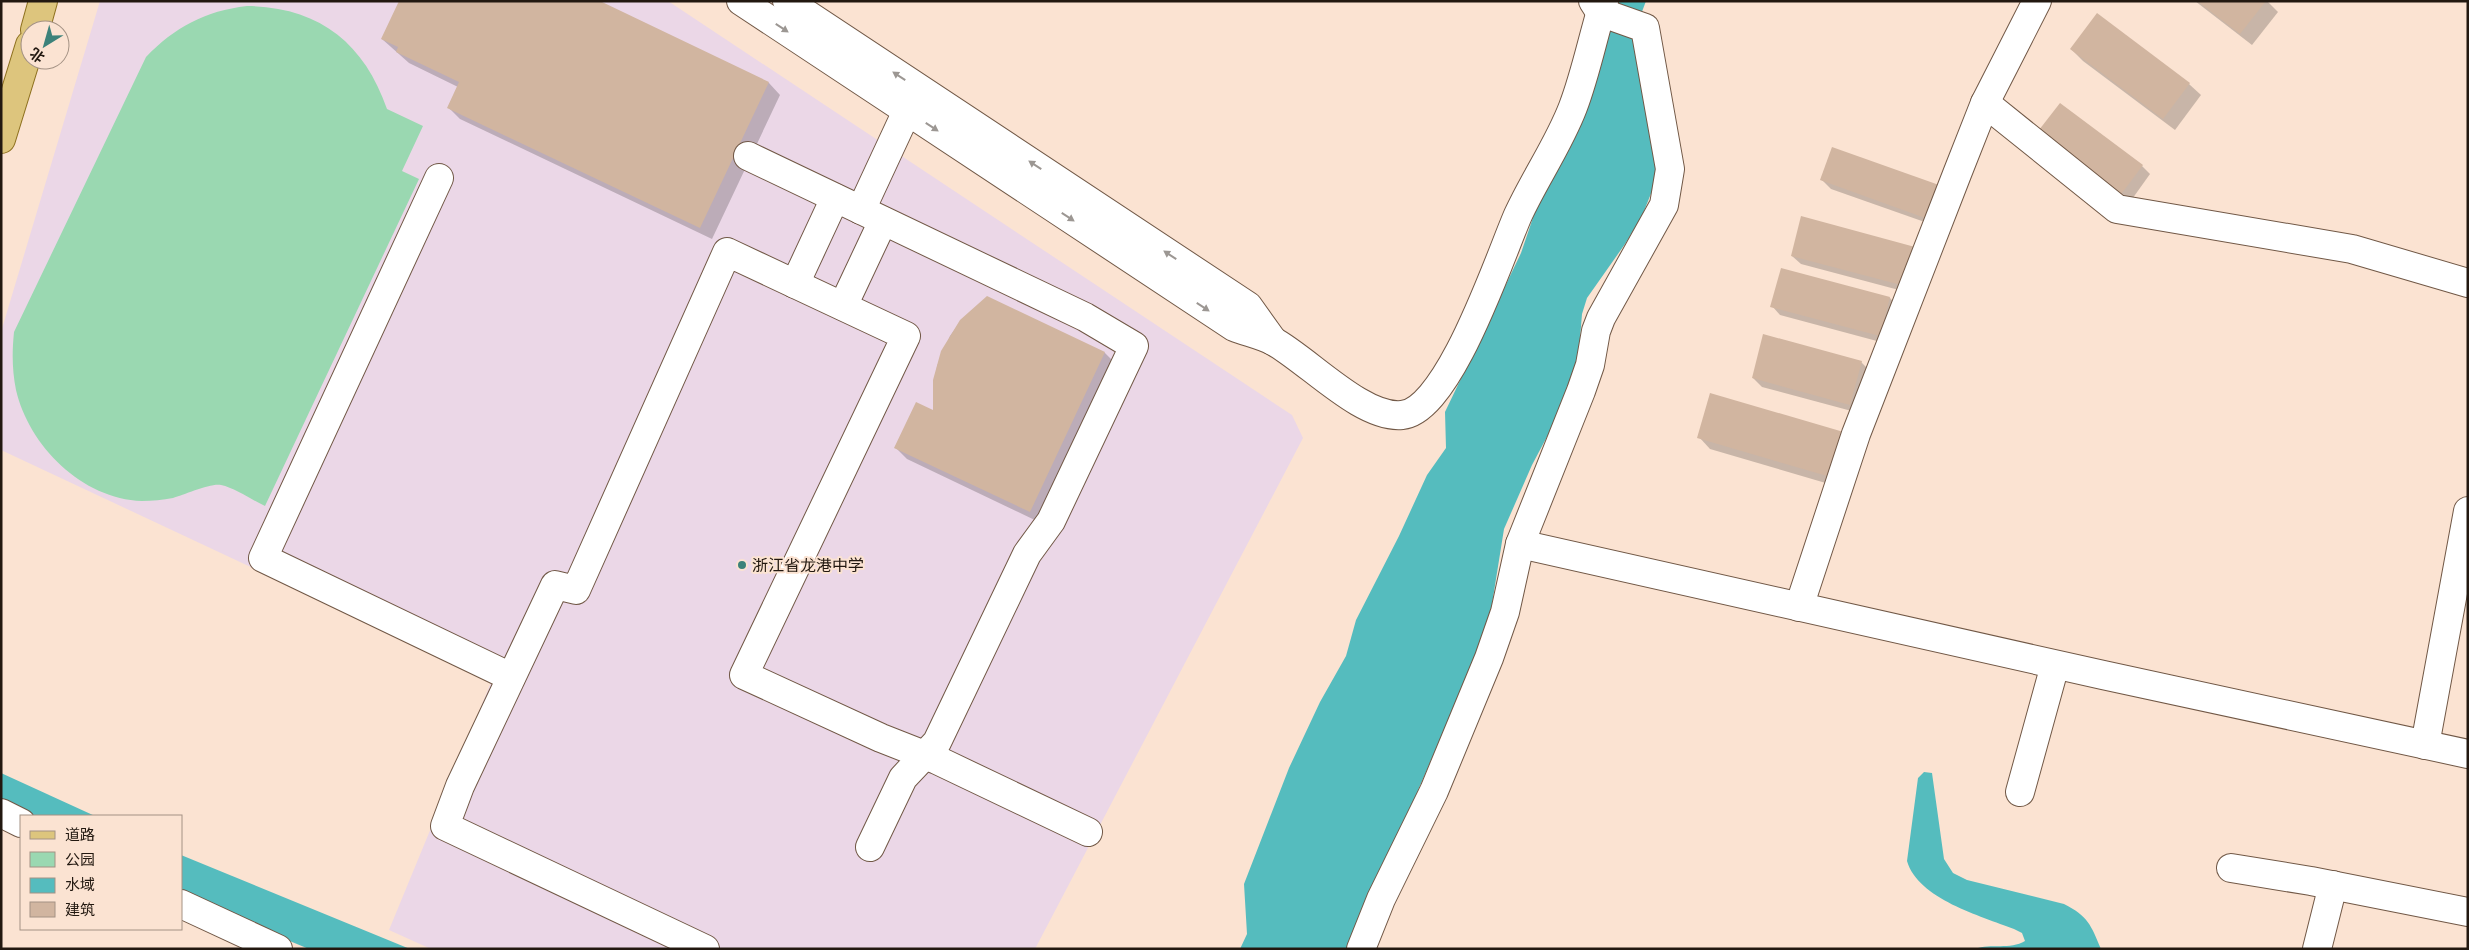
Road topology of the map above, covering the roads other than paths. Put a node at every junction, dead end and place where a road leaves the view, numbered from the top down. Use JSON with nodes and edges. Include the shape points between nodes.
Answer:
{"nodes":[{"id":1,"x":44,"y":1,"type":"edge"},
{"id":2,"x":741,"y":1,"type":"edge"},
{"id":3,"x":786,"y":1,"type":"edge"},
{"id":4,"x":2037,"y":1,"type":"edge"},
{"id":5,"x":1599,"y":5,"type":"edge"},
{"id":6,"x":38,"y":20,"type":"edge"},
{"id":7,"x":22,"y":70,"type":"edge"},
{"id":8,"x":1985,"y":103,"type":"junction"},
{"id":9,"x":907,"y":111,"type":"junction"},
{"id":10,"x":1,"y":139,"type":"edge"},
{"id":11,"x":748,"y":156,"type":"dead end"},
{"id":12,"x":439,"y":178,"type":"dead end"},
{"id":13,"x":835,"y":198,"type":"junction"},
{"id":14,"x":872,"y":216,"type":"junction"},
{"id":15,"x":2468,"y":283,"type":"edge"},
{"id":16,"x":795,"y":284,"type":"junction"},
{"id":17,"x":843,"y":306,"type":"junction"},
{"id":18,"x":1273,"y":341,"type":"junction"},
{"id":19,"x":2468,"y":511,"type":"edge"},
{"id":20,"x":1520,"y":544,"type":"junction"},
{"id":21,"x":1799,"y":607,"type":"junction"},
{"id":22,"x":2055,"y":664,"type":"junction"},
{"id":23,"x":511,"y":677,"type":"junction"},
{"id":24,"x":2425,"y":745,"type":"junction"},
{"id":25,"x":2468,"y":754,"type":"edge"},
{"id":26,"x":923,"y":755,"type":"junction"},
{"id":27,"x":2020,"y":792,"type":"dead end"},
{"id":28,"x":1,"y":813,"type":"edge"},
{"id":29,"x":20,"y":822,"type":"edge"},
{"id":30,"x":1088,"y":832,"type":"dead end"},
{"id":31,"x":870,"y":848,"type":"dead end"},
{"id":32,"x":2230,"y":868,"type":"dead end"},
{"id":33,"x":2333,"y":885,"type":"junction"},
{"id":34,"x":182,"y":904,"type":"edge"},
{"id":35,"x":2468,"y":912,"type":"edge"},
{"id":36,"x":278,"y":949,"type":"edge"},
{"id":37,"x":705,"y":949,"type":"edge"},
{"id":38,"x":1361,"y":949,"type":"edge"},
{"id":39,"x":2317,"y":949,"type":"edge"}],
"edges":[{"from":1,"to":6,"type":"main road"},
{"from":2,"to":9,"type":"street","one_way":true},
{"from":18,"to":3,"type":"street","one_way":true,"via":[[1248,306]]},
{"from":4,"to":8,"type":"street"},
{"from":5,"to":18,"type":"street","via":[[1573,107],[1518,214],[1464,346],[1425,405],[1404,416],[1386,414],[1354,399]]},
{"from":5,"to":20,"type":"street","via":[[1645,28],[1670,169],[1668,191],[1661,211],[1601,318],[1581,392]]},
{"from":7,"to":10,"type":"main road"},
{"from":8,"to":15,"type":"street","via":[[2117,209],[2352,250]]},
{"from":8,"to":21,"type":"street","via":[[1856,434]]},
{"from":9,"to":14,"type":"street"},
{"from":9,"to":18,"type":"street","one_way":true,"via":[[1234,327]]},
{"from":11,"to":13,"type":"street"},
{"from":12,"to":23,"type":"street","via":[[264,558]]},
{"from":13,"to":14,"type":"street"},
{"from":13,"to":16,"type":"street"},
{"from":14,"to":17,"type":"street"},
{"from":14,"to":26,"type":"street","via":[[1084,317],[1134,346],[1051,521],[1027,554],[937,742]]},
{"from":16,"to":17,"type":"street"},
{"from":16,"to":23,"type":"street","via":[[727,252],[576,590],[555,585]]},
{"from":17,"to":26,"type":"street","via":[[906,336],[744,675]]},
{"from":19,"to":24,"type":"street"},
{"from":20,"to":21,"type":"street"},
{"from":20,"to":38,"type":"street","via":[[1505,612],[1489,658],[1434,791],[1381,899]]},
{"from":21,"to":22,"type":"street"},
{"from":22,"to":24,"type":"street"},
{"from":22,"to":27,"type":"street"},
{"from":23,"to":37,"type":"street","via":[[445,826]]},
{"from":24,"to":25,"type":"street"},
{"from":26,"to":30,"type":"street"},
{"from":26,"to":31,"type":"street","via":[[903,778]]},
{"from":28,"to":29,"type":"street"},
{"from":32,"to":33,"type":"street"},
{"from":33,"to":35,"type":"street"},
{"from":33,"to":39,"type":"street"},
{"from":34,"to":36,"type":"street"}]}
